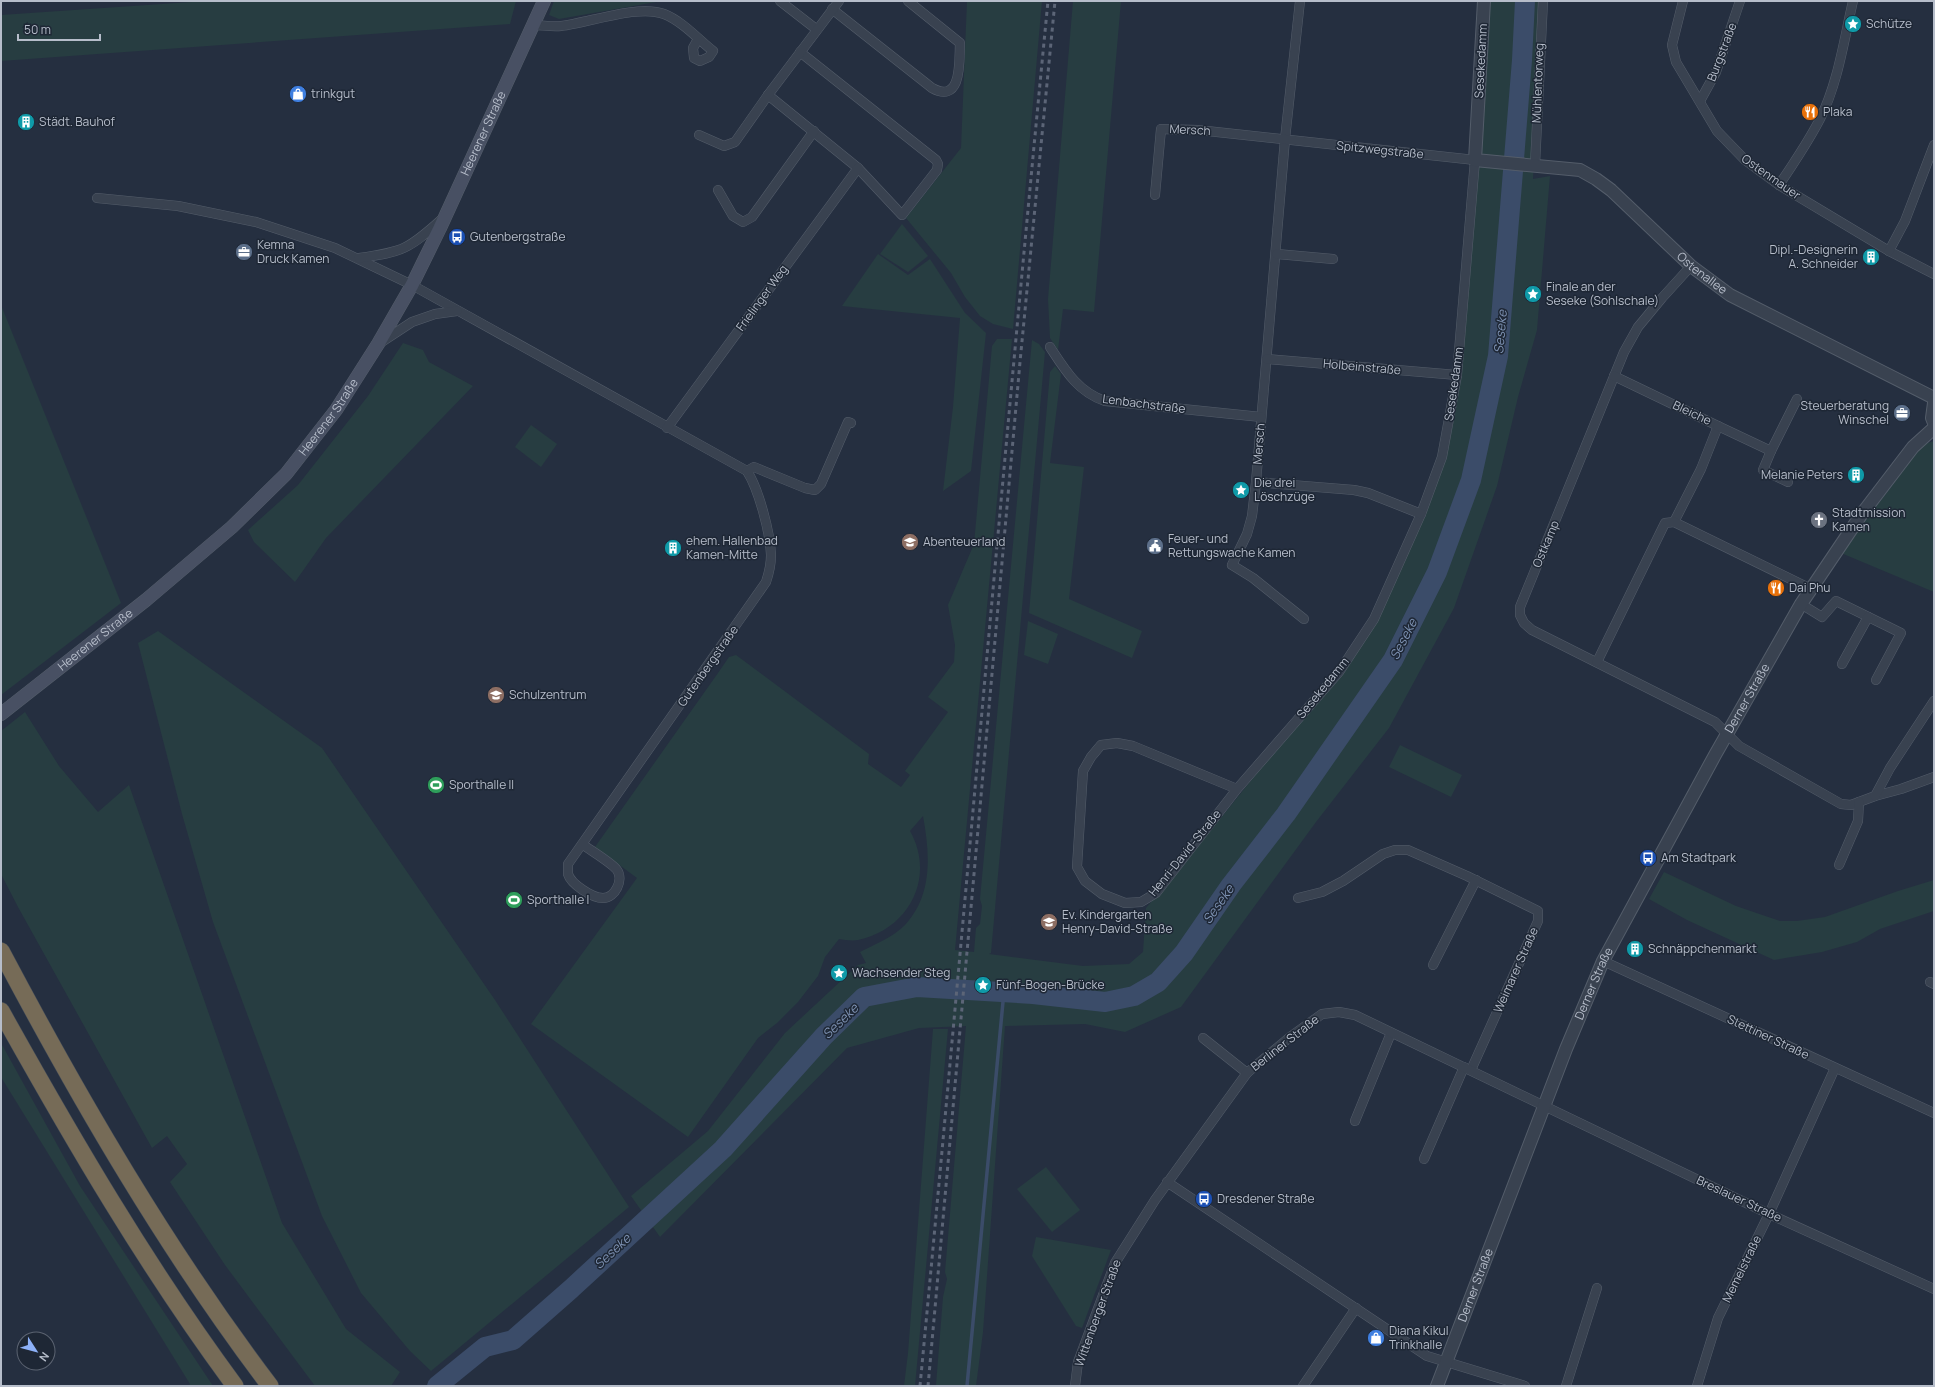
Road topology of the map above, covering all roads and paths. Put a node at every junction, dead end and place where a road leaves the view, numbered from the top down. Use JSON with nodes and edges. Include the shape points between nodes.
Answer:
{"nodes":[{"id":1,"x":544,"y":1,"type":"edge"},
{"id":2,"x":780,"y":1,"type":"edge"},
{"id":3,"x":839,"y":1,"type":"edge"},
{"id":4,"x":908,"y":1,"type":"edge"},
{"id":5,"x":1300,"y":1,"type":"edge"},
{"id":6,"x":1484,"y":1,"type":"edge"},
{"id":7,"x":1543,"y":1,"type":"edge"},
{"id":8,"x":1683,"y":1,"type":"edge"},
{"id":9,"x":1740,"y":1,"type":"edge"},
{"id":10,"x":1853,"y":1,"type":"edge"},
{"id":11,"x":832,"y":9,"type":"junction"},
{"id":12,"x":533,"y":25,"type":"junction"},
{"id":13,"x":816,"y":29,"type":"junction"},
{"id":14,"x":698,"y":39,"type":"dead end"},
{"id":15,"x":800,"y":52,"type":"junction"},
{"id":16,"x":768,"y":95,"type":"junction"},
{"id":17,"x":1700,"y":101,"type":"junction"},
{"id":18,"x":814,"y":131,"type":"junction"},
{"id":19,"x":699,"y":135,"type":"dead end"},
{"id":20,"x":1285,"y":139,"type":"junction"},
{"id":21,"x":1934,"y":145,"type":"edge"},
{"id":22,"x":1476,"y":160,"type":"junction"},
{"id":23,"x":1529,"y":164,"type":"junction"},
{"id":24,"x":858,"y":168,"type":"junction"},
{"id":25,"x":1780,"y":185,"type":"junction"},
{"id":26,"x":718,"y":190,"type":"dead end"},
{"id":27,"x":1154,"y":195,"type":"dead end"},
{"id":28,"x":97,"y":198,"type":"dead end"},
{"id":29,"x":446,"y":215,"type":"junction"},
{"id":30,"x":1889,"y":251,"type":"junction"},
{"id":31,"x":1276,"y":254,"type":"junction"},
{"id":32,"x":359,"y":258,"type":"junction"},
{"id":33,"x":1333,"y":260,"type":"dead end"},
{"id":34,"x":1691,"y":266,"type":"junction"},
{"id":35,"x":1934,"y":274,"type":"edge"},
{"id":36,"x":412,"y":285,"type":"junction"},
{"id":37,"x":457,"y":311,"type":"junction"},
{"id":38,"x":378,"y":344,"type":"junction"},
{"id":39,"x":1050,"y":347,"type":"dead end"},
{"id":40,"x":1267,"y":359,"type":"junction"},
{"id":41,"x":1457,"y":375,"type":"junction"},
{"id":42,"x":1614,"y":376,"type":"junction"},
{"id":43,"x":1934,"y":398,"type":"edge"},
{"id":44,"x":1797,"y":399,"type":"dead end"},
{"id":45,"x":1934,"y":403,"type":"edge"},
{"id":46,"x":1261,"y":418,"type":"junction"},
{"id":47,"x":851,"y":423,"type":"dead end"},
{"id":48,"x":1934,"y":423,"type":"edge"},
{"id":49,"x":1718,"y":426,"type":"junction"},
{"id":50,"x":667,"y":428,"type":"junction"},
{"id":51,"x":1934,"y":428,"type":"edge"},
{"id":52,"x":1772,"y":451,"type":"junction"},
{"id":53,"x":747,"y":471,"type":"junction"},
{"id":54,"x":1256,"y":482,"type":"junction"},
{"id":55,"x":1788,"y":482,"type":"dead end"},
{"id":56,"x":1421,"y":514,"type":"junction"},
{"id":57,"x":1674,"y":522,"type":"junction"},
{"id":58,"x":1811,"y":589,"type":"junction"},
{"id":59,"x":1801,"y":604,"type":"junction"},
{"id":60,"x":1868,"y":617,"type":"junction"},
{"id":61,"x":1304,"y":619,"type":"dead end"},
{"id":62,"x":1597,"y":662,"type":"junction"},
{"id":63,"x":1842,"y":664,"type":"dead end"},
{"id":64,"x":1876,"y":680,"type":"dead end"},
{"id":65,"x":1934,"y":701,"type":"edge"},
{"id":66,"x":1,"y":714,"type":"edge"},
{"id":67,"x":1293,"y":725,"type":"joint"},
{"id":68,"x":1727,"y":733,"type":"junction"},
{"id":69,"x":1934,"y":777,"type":"edge"},
{"id":70,"x":1237,"y":789,"type":"junction"},
{"id":71,"x":1875,"y":796,"type":"junction"},
{"id":72,"x":1859,"y":802,"type":"junction"},
{"id":73,"x":582,"y":844,"type":"junction"},
{"id":74,"x":1839,"y":865,"type":"dead end"},
{"id":75,"x":1476,"y":880,"type":"junction"},
{"id":76,"x":1298,"y":898,"type":"dead end"},
{"id":77,"x":1,"y":952,"type":"edge"},
{"id":78,"x":1603,"y":962,"type":"junction"},
{"id":79,"x":1433,"y":965,"type":"dead end"},
{"id":80,"x":1,"y":1011,"type":"edge"},
{"id":81,"x":1391,"y":1033,"type":"junction"},
{"id":82,"x":1203,"y":1038,"type":"dead end"},
{"id":83,"x":1467,"y":1068,"type":"junction"},
{"id":84,"x":1835,"y":1068,"type":"junction"},
{"id":85,"x":1247,"y":1073,"type":"junction"},
{"id":86,"x":1545,"y":1106,"type":"junction"},
{"id":87,"x":1934,"y":1113,"type":"edge"},
{"id":88,"x":1355,"y":1121,"type":"dead end"},
{"id":89,"x":1424,"y":1159,"type":"dead end"},
{"id":90,"x":1168,"y":1182,"type":"junction"},
{"id":91,"x":1769,"y":1214,"type":"junction"},
{"id":92,"x":1598,"y":1288,"type":"dead end"},
{"id":93,"x":1934,"y":1289,"type":"edge"},
{"id":94,"x":1356,"y":1308,"type":"junction"},
{"id":95,"x":1446,"y":1364,"type":"junction"},
{"id":96,"x":235,"y":1386,"type":"edge"},
{"id":97,"x":270,"y":1386,"type":"edge"},
{"id":98,"x":1075,"y":1386,"type":"edge"},
{"id":99,"x":1303,"y":1386,"type":"edge"},
{"id":100,"x":1437,"y":1386,"type":"edge"},
{"id":101,"x":1525,"y":1386,"type":"edge"},
{"id":102,"x":1566,"y":1386,"type":"edge"},
{"id":103,"x":1697,"y":1386,"type":"edge"}],
"edges":[{"from":1,"to":12,"type":"main road","name":"Heerener Straße"},
{"from":2,"to":13,"type":"street"},
{"from":3,"to":11,"type":"street"},
{"from":4,"to":11,"type":"street","via":[[960,43],[959,75],[954,86],[948,90],[932,88]]},
{"from":5,"to":20,"type":"street","name":"Mersch"},
{"from":6,"to":22,"type":"street","name":"Sesekedamm"},
{"from":7,"to":23,"type":"street","name":"Mühlentorweg"},
{"from":8,"to":17,"type":"street","name":"Ostenmauer","via":[[1672,45],[1676,62]]},
{"from":9,"to":17,"type":"street","name":"Burgstraße","via":[[1716,72]]},
{"from":10,"to":25,"type":"street","via":[[1839,66],[1820,118]]},
{"from":11,"to":13,"type":"street"},
{"from":12,"to":14,"type":"street","via":[[560,26],[650,11],[664,14]]},
{"from":12,"to":29,"type":"main road","name":"Heerener Straße"},
{"from":13,"to":15,"type":"street"},
{"from":15,"to":16,"type":"street"},
{"from":15,"to":24,"type":"street","via":[[938,164],[937,170],[902,215]]},
{"from":16,"to":18,"type":"street"},
{"from":16,"to":19,"type":"street","via":[[735,142],[724,146]]},
{"from":17,"to":25,"type":"street","name":"Ostenmauer","via":[[1722,136],[1745,160]]},
{"from":18,"to":24,"type":"street"},
{"from":18,"to":26,"type":"street","via":[[752,217],[743,222],[733,216]]},
{"from":20,"to":22,"type":"street","name":"Spitzwegstraße"},
{"from":20,"to":27,"type":"street","name":"Mersch","via":[[1161,129]]},
{"from":20,"to":31,"type":"street","name":"Mersch"},
{"from":21,"to":30,"type":"street","via":[[1905,221]]},
{"from":22,"to":23,"type":"street","name":"Ostenallee"},
{"from":22,"to":41,"type":"street","name":"Sesekedamm"},
{"from":23,"to":34,"type":"street","name":"Ostenallee","via":[[1580,170],[1596,179],[1634,211]]},
{"from":24,"to":50,"type":"street","name":"Frielinger Weg"},
{"from":25,"to":30,"type":"street","name":"Ostenmauer"},
{"from":28,"to":32,"type":"street","via":[[178,206],[256,222],[312,239]]},
{"from":29,"to":32,"type":"street","via":[[419,240],[406,248]]},
{"from":29,"to":36,"type":"main road","name":"Heerener Straße"},
{"from":30,"to":35,"type":"street","name":"Ostenmauer"},
{"from":31,"to":33,"type":"street"},
{"from":31,"to":40,"type":"street","name":"Mersch"},
{"from":32,"to":36,"type":"street"},
{"from":34,"to":42,"type":"street","name":"Ostkamp","via":[[1638,327]]},
{"from":34,"to":43,"type":"street","name":"Ostenallee","via":[[1730,295]]},
{"from":36,"to":37,"type":"street"},
{"from":36,"to":38,"type":"main road","name":"Heerener Straße"},
{"from":37,"to":38,"type":"street","via":[[435,314],[412,322]]},
{"from":37,"to":50,"type":"street"},
{"from":38,"to":66,"type":"main road","name":"Heerener Straße","via":[[332,416],[286,474],[252,509],[183,570]]},
{"from":39,"to":46,"type":"street","name":"Lenbachstraße","via":[[1075,383],[1088,394],[1105,402]]},
{"from":40,"to":41,"type":"street","name":"Holbeinstraße"},
{"from":40,"to":46,"type":"street","name":"Mersch"},
{"from":41,"to":56,"type":"street","name":"Sesekedamm","via":[[1442,457]]},
{"from":42,"to":49,"type":"street","name":"Bleiche"},
{"from":42,"to":62,"type":"street","name":"Ostkamp","via":[[1520,607],[1524,623],[1532,630]]},
{"from":44,"to":52,"type":"street"},
{"from":45,"to":48,"type":"street"},
{"from":46,"to":54,"type":"street","name":"Mersch"},
{"from":47,"to":53,"type":"street","via":[[848,422],[821,484],[814,490],[754,467]]},
{"from":49,"to":52,"type":"street"},
{"from":49,"to":57,"type":"street","name":"Bleiche","via":[[1702,469]]},
{"from":50,"to":53,"type":"street"},
{"from":51,"to":58,"type":"street","name":"Derner Straße","via":[[1913,447],[1899,465],[1861,515]]},
{"from":52,"to":55,"type":"street","via":[[1763,470]]},
{"from":53,"to":73,"type":"street","name":"Gutenbergstraße","via":[[762,510],[771,554],[770,571],[766,582]]},
{"from":54,"to":56,"type":"street","via":[[1354,490]]},
{"from":54,"to":61,"type":"street","name":"Mersch","via":[[1247,534],[1232,565],[1254,578]]},
{"from":56,"to":67,"type":"street","name":"Sesekedamm","via":[[1374,619],[1339,672]]},
{"from":57,"to":58,"type":"street"},
{"from":57,"to":62,"type":"street","name":"Bleiche","via":[[1665,523]]},
{"from":58,"to":59,"type":"street","name":"Derner Straße"},
{"from":59,"to":60,"type":"street","via":[[1822,617],[1836,601]]},
{"from":59,"to":68,"type":"street","name":"Derner Straße"},
{"from":60,"to":63,"type":"street"},
{"from":60,"to":64,"type":"street","via":[[1901,633]]},
{"from":62,"to":68,"type":"street","name":"Ostkamp","via":[[1715,722]]},
{"from":65,"to":71,"type":"street","via":[[1890,768]]},
{"from":67,"to":70,"type":"street","name":"Henri-David-Straße"},
{"from":68,"to":72,"type":"street","via":[[1739,746],[1841,804],[1851,806]]},
{"from":68,"to":78,"type":"street","name":"Derner Straße"},
{"from":69,"to":71,"type":"street","via":[[1901,790]]},
{"from":70,"to":70,"type":"street","name":"Henri-David-Straße","via":[[1133,746],[1117,743],[1101,745],[1083,772],[1077,867],[1085,881],[1102,894],[1125,903],[1149,899]]},
{"from":71,"to":72,"type":"street"},
{"from":72,"to":74,"type":"street","via":[[1858,821]]},
{"from":73,"to":73,"type":"street","name":"Gutenbergstraße","via":[[568,864],[568,874],[573,881],[595,897],[604,898],[611,895],[620,878],[617,870]]},
{"from":75,"to":76,"type":"street","name":"Weimarer Straße","via":[[1420,854],[1408,850],[1395,850],[1383,854],[1322,892]]},
{"from":75,"to":79,"type":"street"},
{"from":75,"to":83,"type":"street","name":"Weimarer Straße","via":[[1538,911],[1538,921]]},
{"from":77,"to":97,"type":"highway","via":[[82,1099],[165,1236]]},
{"from":78,"to":84,"type":"street","name":"Stettiner Straße"},
{"from":78,"to":86,"type":"street","name":"Derner Straße"},
{"from":80,"to":96,"type":"highway","via":[[56,1110],[137,1245]]},
{"from":81,"to":83,"type":"street","name":"Berliner Straße"},
{"from":81,"to":85,"type":"street","name":"Berliner Straße","via":[[1354,1015],[1339,1012],[1322,1014]]},
{"from":81,"to":88,"type":"street"},
{"from":82,"to":85,"type":"street","name":"Berliner Straße"},
{"from":83,"to":86,"type":"street","name":"Berliner Straße"},
{"from":83,"to":89,"type":"street"},
{"from":84,"to":87,"type":"street","name":"Stettiner Straße"},
{"from":84,"to":91,"type":"street","name":"Memelstraße"},
{"from":85,"to":90,"type":"street","name":"Berliner Straße"},
{"from":86,"to":91,"type":"street","name":"Breslauer Straße"},
{"from":86,"to":95,"type":"street","name":"Derner Straße"},
{"from":90,"to":94,"type":"street"},
{"from":90,"to":98,"type":"street","name":"Wittenberger Straße","via":[[1142,1218],[1115,1263],[1078,1362]]},
{"from":91,"to":93,"type":"street","name":"Breslauer Straße"},
{"from":91,"to":103,"type":"street","name":"Memelstraße","via":[[1718,1318]]},
{"from":92,"to":102,"type":"street"},
{"from":94,"to":95,"type":"street","via":[[1427,1356]]},
{"from":94,"to":99,"type":"street"},
{"from":95,"to":100,"type":"street","name":"Derner Straße"},
{"from":95,"to":101,"type":"street"}]}
